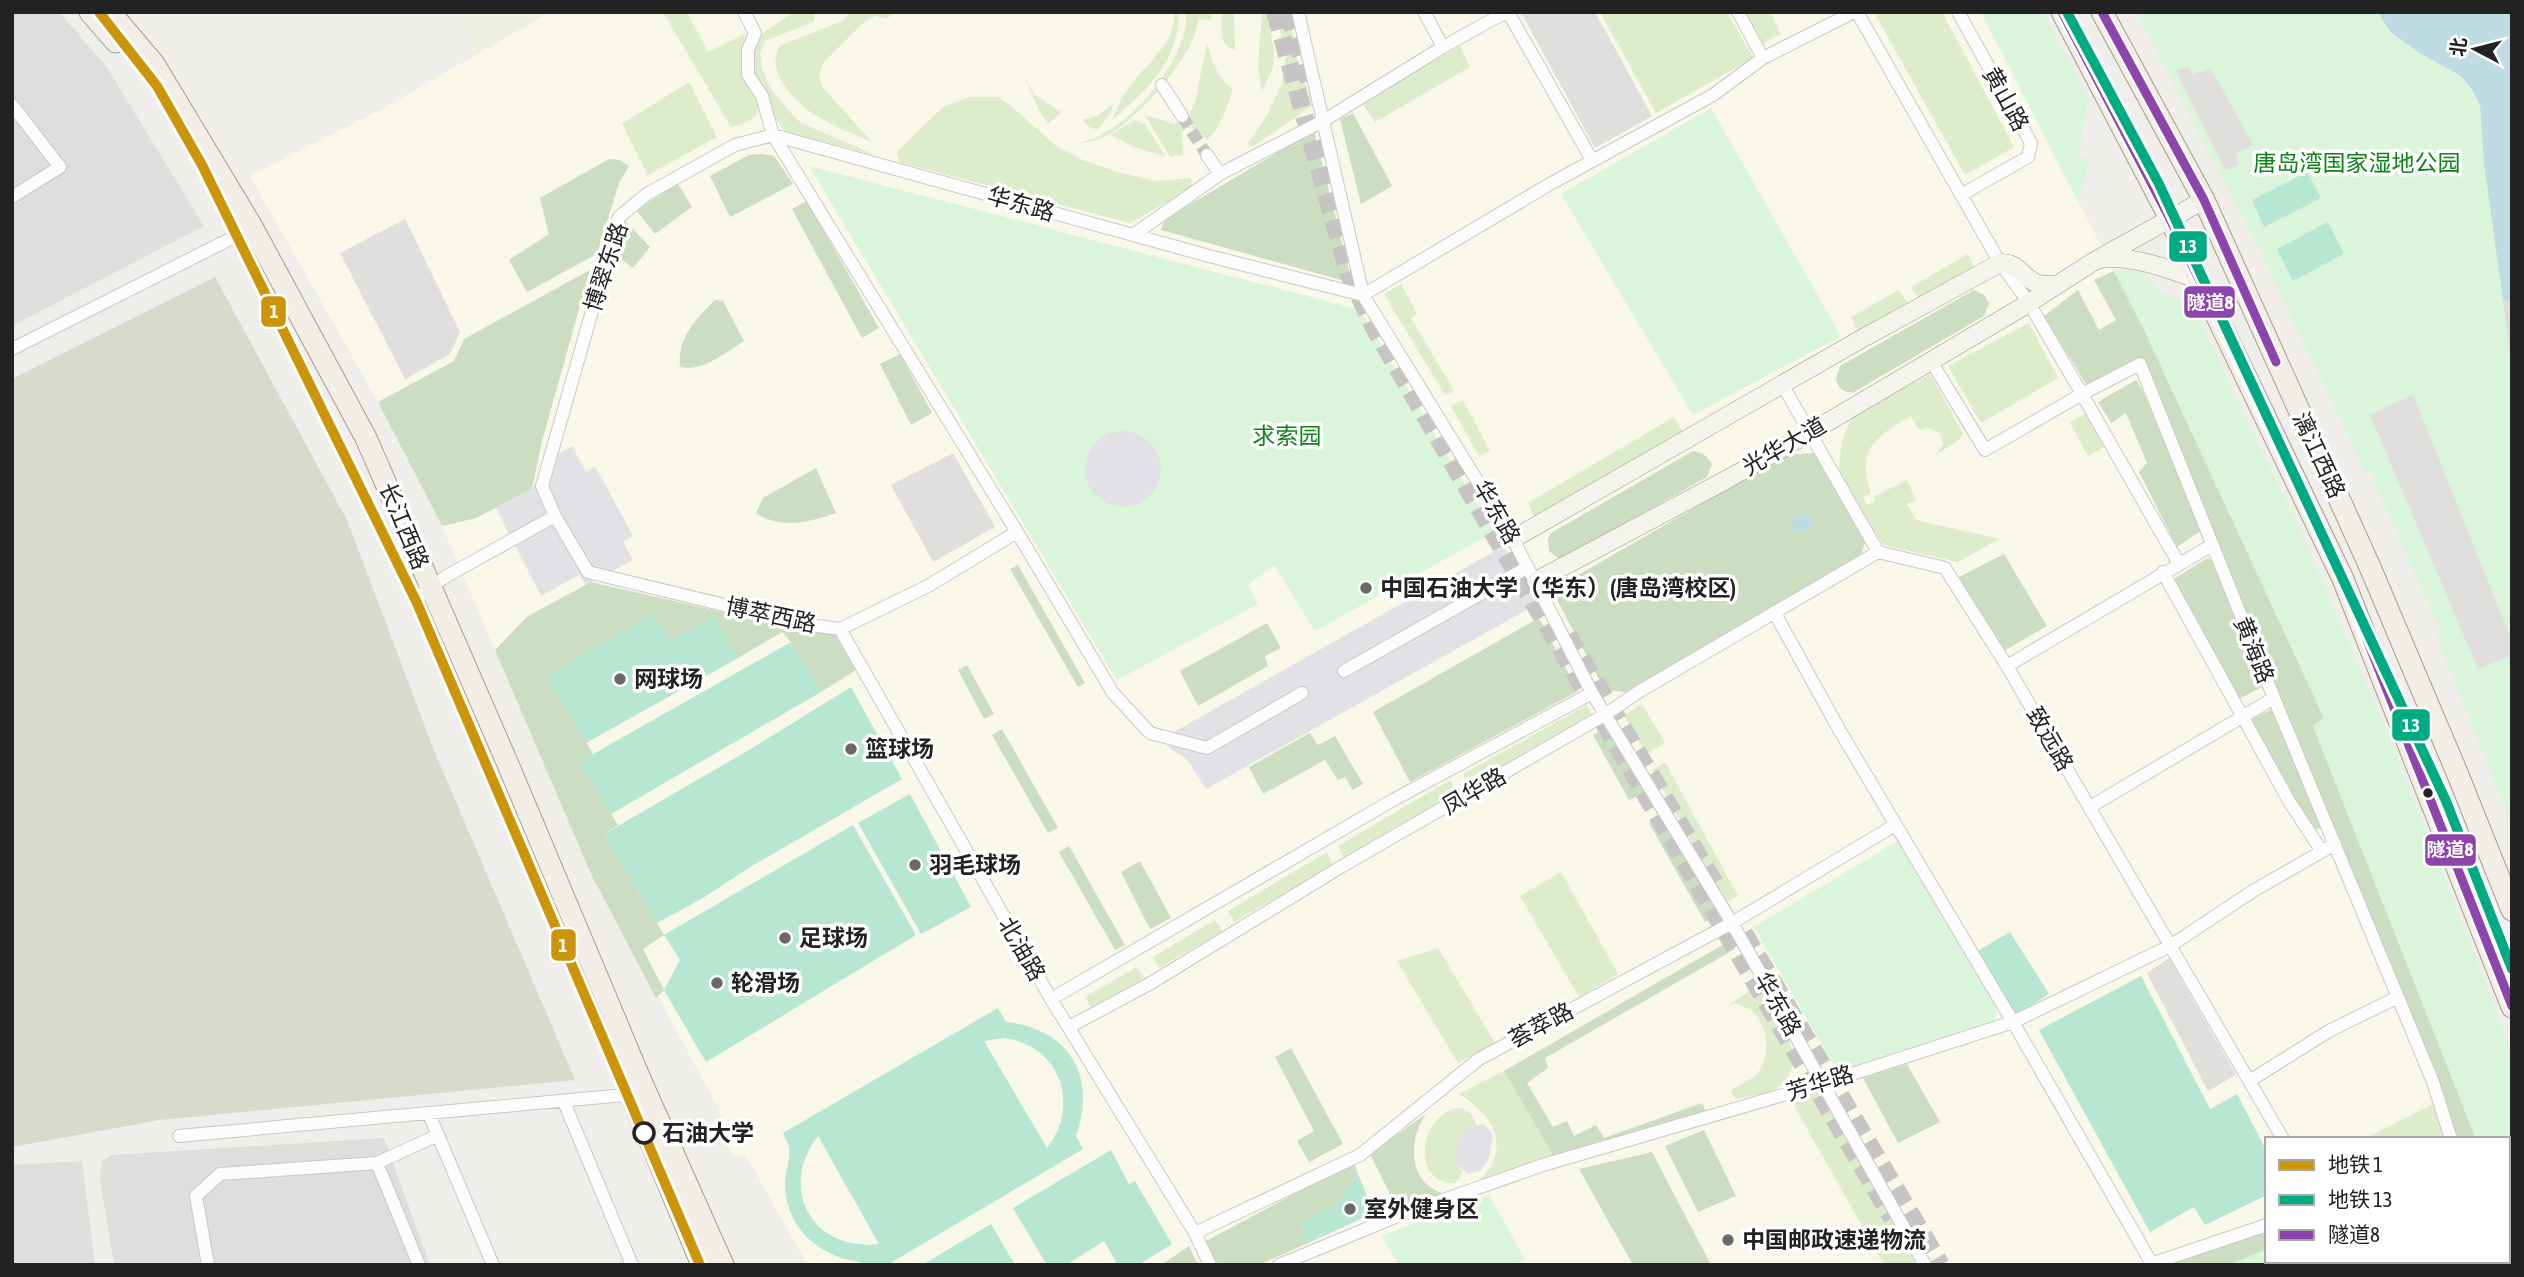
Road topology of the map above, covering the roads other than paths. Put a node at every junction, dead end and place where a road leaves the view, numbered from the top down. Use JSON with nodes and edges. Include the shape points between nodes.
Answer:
{"nodes":[{"id":1,"x":90,"y":12,"type":"edge"},
{"id":2,"x":110,"y":12,"type":"edge"},
{"id":3,"x":744,"y":12,"type":"edge"},
{"id":4,"x":1298,"y":12,"type":"edge"},
{"id":5,"x":1424,"y":12,"type":"edge"},
{"id":6,"x":1507,"y":12,"type":"edge"},
{"id":7,"x":1738,"y":12,"type":"edge"},
{"id":8,"x":1855,"y":12,"type":"edge"},
{"id":9,"x":1958,"y":12,"type":"edge"},
{"id":10,"x":2062,"y":12,"type":"edge"},
{"id":11,"x":2102,"y":12,"type":"edge"},
{"id":12,"x":1443,"y":47,"type":"junction"},
{"id":13,"x":1763,"y":58,"type":"junction"},
{"id":14,"x":1162,"y":85,"type":"dead end"},
{"id":15,"x":12,"y":105,"type":"edge"},
{"id":16,"x":1182,"y":116,"type":"tunnel mouth"},
{"id":17,"x":1323,"y":121,"type":"junction"},
{"id":18,"x":773,"y":135,"type":"junction"},
{"id":19,"x":1207,"y":155,"type":"tunnel mouth"},
{"id":20,"x":1592,"y":160,"type":"junction"},
{"id":21,"x":1220,"y":174,"type":"junction"},
{"id":22,"x":1961,"y":195,"type":"junction"},
{"id":23,"x":12,"y":197,"type":"edge"},
{"id":24,"x":2204,"y":200,"type":"junction"},
{"id":25,"x":2169,"y":217,"type":"junction"},
{"id":26,"x":240,"y":234,"type":"junction"},
{"id":27,"x":1133,"y":235,"type":"junction"},
{"id":28,"x":2096,"y":260,"type":"junction"},
{"id":29,"x":2000,"y":262,"type":"junction"},
{"id":30,"x":2199,"y":280,"type":"junction"},
{"id":31,"x":2059,"y":284,"type":"junction"},
{"id":32,"x":1363,"y":295,"type":"junction"},
{"id":33,"x":2029,"y":303,"type":"junction"},
{"id":34,"x":12,"y":349,"type":"edge"},
{"id":35,"x":1931,"y":361,"type":"junction"},
{"id":36,"x":1782,"y":384,"type":"junction"},
{"id":37,"x":2082,"y":394,"type":"junction"},
{"id":38,"x":1811,"y":432,"type":"junction"},
{"id":39,"x":555,"y":516,"type":"junction"},
{"id":40,"x":1017,"y":532,"type":"junction"},
{"id":41,"x":1513,"y":538,"type":"junction"},
{"id":42,"x":2212,"y":545,"type":"junction"},
{"id":43,"x":1878,"y":552,"type":"junction"},
{"id":44,"x":2179,"y":564,"type":"junction"},
{"id":45,"x":2163,"y":572,"type":"junction"},
{"id":46,"x":1532,"y":574,"type":"junction"},
{"id":47,"x":425,"y":592,"type":"junction"},
{"id":48,"x":1774,"y":612,"type":"junction"},
{"id":49,"x":840,"y":629,"type":"junction"},
{"id":50,"x":2007,"y":666,"type":"junction"},
{"id":51,"x":1344,"y":671,"type":"dead end"},
{"id":52,"x":1302,"y":693,"type":"dead end"},
{"id":53,"x":1592,"y":693,"type":"junction"},
{"id":54,"x":2274,"y":698,"type":"junction"},
{"id":55,"x":1606,"y":714,"type":"junction"},
{"id":56,"x":2242,"y":715,"type":"junction"},
{"id":57,"x":2090,"y":807,"type":"junction"},
{"id":58,"x":1895,"y":825,"type":"junction"},
{"id":59,"x":2335,"y":844,"type":"junction"},
{"id":60,"x":2321,"y":850,"type":"junction"},
{"id":61,"x":2512,"y":910,"type":"edge"},
{"id":62,"x":1732,"y":923,"type":"junction"},
{"id":63,"x":2170,"y":946,"type":"junction"},
{"id":64,"x":2398,"y":997,"type":"junction"},
{"id":65,"x":1051,"y":999,"type":"junction"},
{"id":66,"x":2512,"y":1007,"type":"edge"},
{"id":67,"x":2013,"y":1022,"type":"junction"},
{"id":68,"x":1069,"y":1027,"type":"junction"},
{"id":69,"x":2251,"y":1080,"type":"junction"},
{"id":70,"x":1824,"y":1083,"type":"junction"},
{"id":71,"x":639,"y":1092,"type":"junction"},
{"id":72,"x":564,"y":1102,"type":"junction"},
{"id":73,"x":429,"y":1114,"type":"junction"},
{"id":74,"x":438,"y":1135,"type":"junction"},
{"id":75,"x":179,"y":1136,"type":"dead end"},
{"id":76,"x":2282,"y":1137,"type":"edge"},
{"id":77,"x":2450,"y":1137,"type":"edge"},
{"id":78,"x":377,"y":1163,"type":"junction"},
{"id":79,"x":2265,"y":1226,"type":"edge"},
{"id":80,"x":1195,"y":1233,"type":"junction"},
{"id":81,"x":2512,"y":1262,"type":"edge"},
{"id":82,"x":2150,"y":1264,"type":"edge"},
{"id":83,"x":208,"y":1265,"type":"edge"},
{"id":84,"x":419,"y":1265,"type":"edge"},
{"id":85,"x":493,"y":1265,"type":"edge"},
{"id":86,"x":632,"y":1265,"type":"edge"},
{"id":87,"x":702,"y":1265,"type":"edge"},
{"id":88,"x":723,"y":1265,"type":"edge"},
{"id":89,"x":1210,"y":1265,"type":"edge"},
{"id":90,"x":1279,"y":1265,"type":"edge"},
{"id":91,"x":1925,"y":1265,"type":"edge"},
{"id":92,"x":2506,"y":1265,"type":"edge"}],
"edges":[{"from":1,"to":26,"type":"main road","name":"长江西路","via":[[143,73]]},
{"from":2,"to":47,"type":"main road","name":"长江西路","via":[[154,64],[251,225],[366,438]]},
{"from":3,"to":18,"type":"street","via":[[755,33],[748,50],[748,75],[762,96]]},
{"from":4,"to":17,"type":"street"},
{"from":5,"to":12,"type":"street"},
{"from":6,"to":12,"type":"street"},
{"from":6,"to":20,"type":"street"},
{"from":7,"to":13,"type":"street"},
{"from":8,"to":13,"type":"street"},
{"from":8,"to":22,"type":"street"},
{"from":9,"to":22,"type":"street","name":"黄山路","via":[[2031,143],[2028,157]]},
{"from":10,"to":25,"type":"main road","name":"漓江西路"},
{"from":11,"to":24,"type":"main road","name":"漓江西路"},
{"from":12,"to":17,"type":"street"},
{"from":13,"to":20,"type":"street","via":[[1713,95]]},
{"from":14,"to":16,"type":"street"},
{"from":15,"to":23,"type":"street","via":[[61,167]]},
{"from":17,"to":21,"type":"street"},
{"from":17,"to":32,"type":"street"},
{"from":18,"to":27,"type":"street","name":"华东路"},
{"from":18,"to":39,"type":"street","name":"博翠东路","via":[[735,145],[647,194],[619,217],[542,486]]},
{"from":18,"to":40,"type":"street"},
{"from":19,"to":21,"type":"street"},
{"from":20,"to":32,"type":"street"},
{"from":21,"to":27,"type":"street"},
{"from":22,"to":29,"type":"street"},
{"from":24,"to":25,"type":"street","name":"光华大道"},
{"from":24,"to":61,"type":"main road","name":"漓江西路","via":[[2371,567]]},
{"from":25,"to":28,"type":"street","name":"光华大道"},
{"from":25,"to":30,"type":"main road","name":"漓江西路"},
{"from":26,"to":34,"type":"street"},
{"from":26,"to":47,"type":"main road","name":"长江西路"},
{"from":27,"to":32,"type":"street","name":"华东路"},
{"from":28,"to":30,"type":"street","via":[[2136,261]]},
{"from":28,"to":31,"type":"street","name":"光华大道"},
{"from":29,"to":31,"type":"street","via":[[2016,266],[2035,284]]},
{"from":29,"to":33,"type":"street"},
{"from":29,"to":36,"type":"street"},
{"from":30,"to":66,"type":"main road","name":"漓江西路","via":[[2343,579]]},
{"from":31,"to":33,"type":"street","name":"光华大道"},
{"from":32,"to":41,"type":"street","name":"华东路"},
{"from":33,"to":35,"type":"street","name":"光华大道"},
{"from":33,"to":37,"type":"street"},
{"from":35,"to":37,"type":"street","via":[[1985,450]]},
{"from":35,"to":38,"type":"street","name":"光华大道"},
{"from":36,"to":38,"type":"street"},
{"from":36,"to":41,"type":"street"},
{"from":37,"to":42,"type":"street","name":"黄海路","via":[[2140,364]]},
{"from":37,"to":44,"type":"street"},
{"from":38,"to":43,"type":"street"},
{"from":38,"to":46,"type":"street","name":"光华大道","via":[[1724,481]]},
{"from":39,"to":47,"type":"street"},
{"from":39,"to":49,"type":"street","name":"博萃西路","via":[[587,572]]},
{"from":40,"to":49,"type":"street","name":"博萃西路","via":[[928,586]]},
{"from":40,"to":52,"type":"street","via":[[1113,693],[1150,733],[1207,748]]},
{"from":41,"to":46,"type":"street","name":"华东路"},
{"from":42,"to":44,"type":"street"},
{"from":42,"to":54,"type":"street","name":"黄海路"},
{"from":43,"to":48,"type":"street","name":"凤华路"},
{"from":43,"to":50,"type":"street","name":"致远路","via":[[1945,568]]},
{"from":44,"to":45,"type":"street"},
{"from":45,"to":50,"type":"street"},
{"from":45,"to":56,"type":"street"},
{"from":46,"to":51,"type":"street","name":"光华大道"},
{"from":46,"to":53,"type":"street","name":"华东路"},
{"from":47,"to":71,"type":"main road","name":"长江西路"},
{"from":48,"to":55,"type":"street","name":"凤华路"},
{"from":48,"to":58,"type":"street"},
{"from":49,"to":65,"type":"street","name":"北油路"},
{"from":50,"to":57,"type":"street","name":"致远路"},
{"from":53,"to":55,"type":"street","name":"华东路"},
{"from":53,"to":65,"type":"street","name":"凤华路","via":[[1393,800]]},
{"from":54,"to":56,"type":"street"},
{"from":54,"to":59,"type":"street","name":"黄海路"},
{"from":55,"to":62,"type":"street","name":"华东路"},
{"from":55,"to":68,"type":"street","name":"凤华路"},
{"from":56,"to":57,"type":"street"},
{"from":56,"to":60,"type":"street"},
{"from":57,"to":63,"type":"street","name":"致远路"},
{"from":58,"to":62,"type":"street","name":"荟萃路"},
{"from":58,"to":67,"type":"street"},
{"from":59,"to":60,"type":"street","name":"芳华路"},
{"from":59,"to":64,"type":"street","name":"黄海路"},
{"from":60,"to":63,"type":"street","name":"芳华路"},
{"from":62,"to":70,"type":"street","name":"华东路"},
{"from":62,"to":80,"type":"street","name":"荟萃路","via":[[1479,1059],[1360,1155]]},
{"from":63,"to":67,"type":"street","name":"芳华路"},
{"from":63,"to":69,"type":"street","name":"致远路"},
{"from":64,"to":69,"type":"street","via":[[2329,1031]]},
{"from":64,"to":77,"type":"street","name":"黄海路"},
{"from":65,"to":68,"type":"street","name":"北油路"},
{"from":67,"to":70,"type":"street","name":"芳华路"},
{"from":67,"to":82,"type":"street"},
{"from":68,"to":80,"type":"street","name":"北油路"},
{"from":69,"to":76,"type":"street","name":"致远路"},
{"from":70,"to":90,"type":"street","name":"芳华路","via":[[1543,1165],[1395,1217]]},
{"from":70,"to":91,"type":"street","name":"华东路"},
{"from":71,"to":72,"type":"street"},
{"from":71,"to":87,"type":"main road","name":"长江西路"},
{"from":71,"to":88,"type":"main road","name":"长江西路"},
{"from":72,"to":73,"type":"street"},
{"from":72,"to":86,"type":"street"},
{"from":73,"to":74,"type":"street"},
{"from":73,"to":75,"type":"street"},
{"from":74,"to":78,"type":"street"},
{"from":74,"to":85,"type":"street"},
{"from":78,"to":83,"type":"street","via":[[220,1174],[196,1196]]},
{"from":78,"to":84,"type":"street"},
{"from":79,"to":82,"type":"street"},
{"from":80,"to":89,"type":"street","name":"北油路"},
{"from":81,"to":92,"type":"main road"}]}
